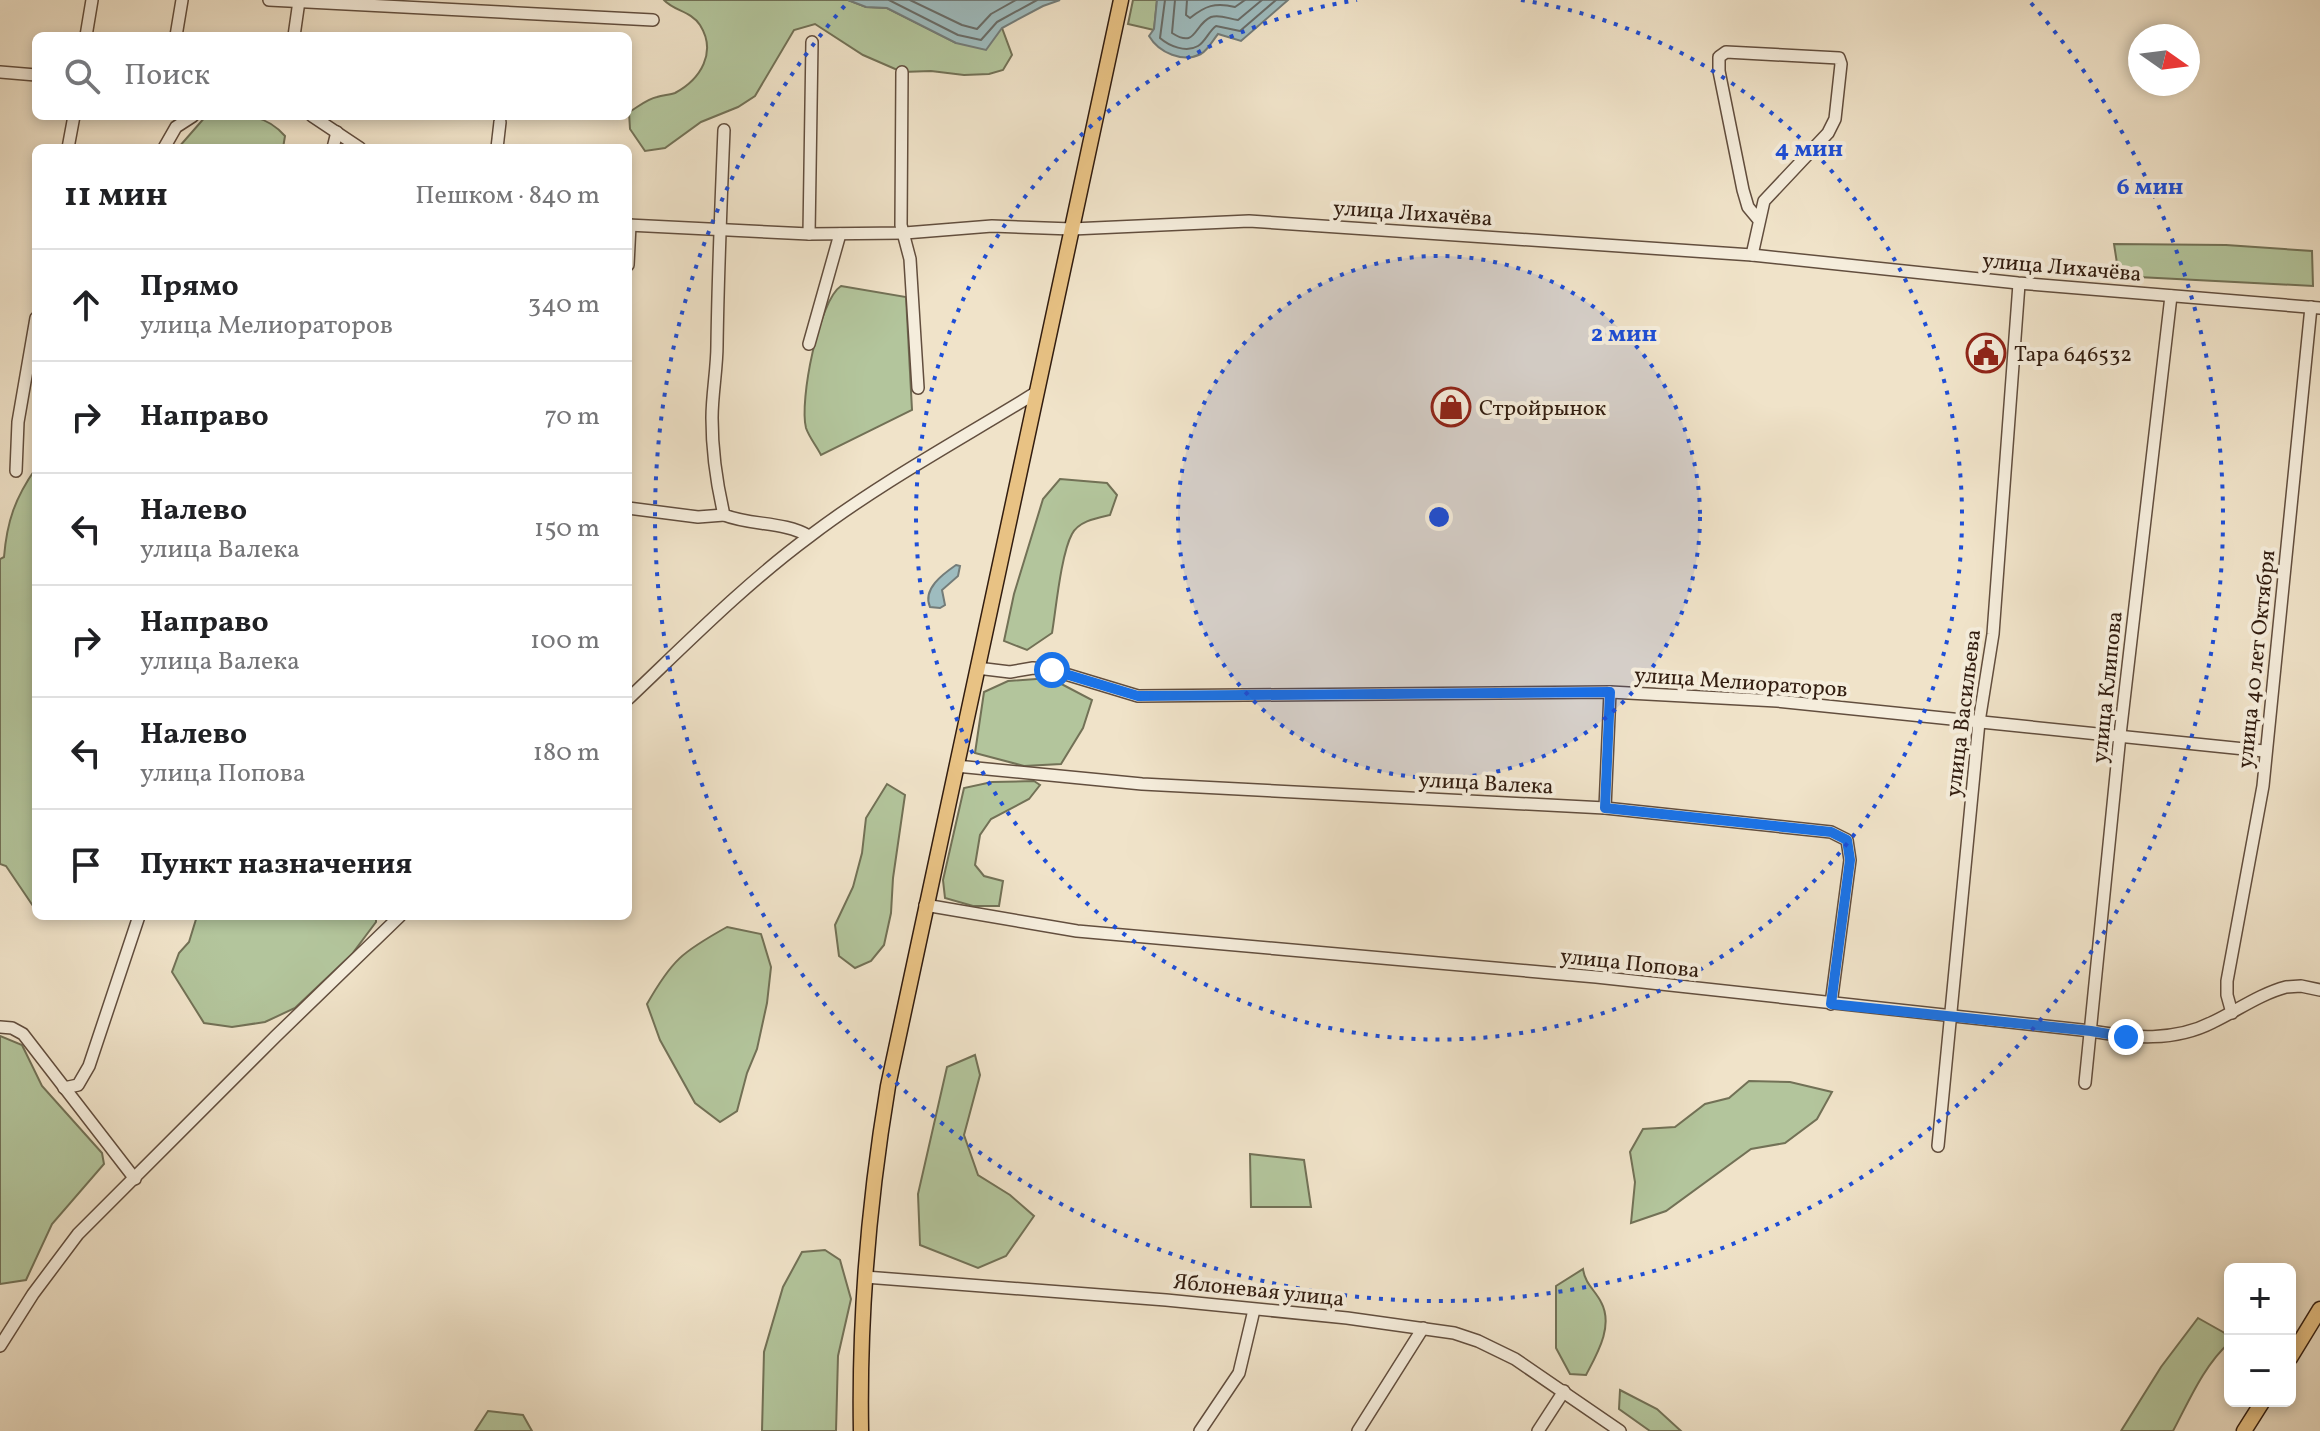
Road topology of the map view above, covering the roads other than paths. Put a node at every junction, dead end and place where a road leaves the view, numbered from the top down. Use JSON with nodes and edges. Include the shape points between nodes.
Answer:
{"nodes":[{"id":1,"x":92,"y":0,"type":"edge"},
{"id":2,"x":182,"y":0,"type":"edge"},
{"id":3,"x":269,"y":0,"type":"edge"},
{"id":4,"x":1121,"y":0,"type":"edge"},
{"id":5,"x":299,"y":1,"type":"edge"},
{"id":6,"x":653,"y":20,"type":"dead end"},
{"id":7,"x":87,"y":32,"type":"edge"},
{"id":8,"x":177,"y":32,"type":"edge"},
{"id":9,"x":295,"y":32,"type":"edge"},
{"id":10,"x":812,"y":42,"type":"dead end"},
{"id":11,"x":0,"y":72,"type":"edge"},
{"id":12,"x":902,"y":72,"type":"dead end"},
{"id":13,"x":32,"y":75,"type":"edge"},
{"id":14,"x":73,"y":120,"type":"edge"},
{"id":15,"x":187,"y":120,"type":"edge"},
{"id":16,"x":318,"y":120,"type":"edge"},
{"id":17,"x":500,"y":122,"type":"dead end"},
{"id":18,"x":724,"y":130,"type":"dead end"},
{"id":19,"x":337,"y":132,"type":"junction"},
{"id":20,"x":69,"y":144,"type":"edge"},
{"id":21,"x":166,"y":144,"type":"edge"},
{"id":22,"x":334,"y":144,"type":"edge"},
{"id":23,"x":354,"y":144,"type":"edge"},
{"id":24,"x":497,"y":144,"type":"edge"},
{"id":25,"x":1758,"y":219,"type":"junction"},
{"id":26,"x":632,"y":225,"type":"edge"},
{"id":27,"x":1072,"y":229,"type":"junction"},
{"id":28,"x":721,"y":230,"type":"junction"},
{"id":29,"x":905,"y":233,"type":"junction"},
{"id":30,"x":809,"y":234,"type":"junction"},
{"id":31,"x":840,"y":234,"type":"junction"},
{"id":32,"x":1752,"y":255,"type":"junction"},
{"id":33,"x":2019,"y":284,"type":"junction"},
{"id":34,"x":2171,"y":296,"type":"junction"},
{"id":35,"x":2316,"y":308,"type":"edge"},
{"id":36,"x":32,"y":341,"type":"edge"},
{"id":37,"x":809,"y":344,"type":"dead end"},
{"id":38,"x":918,"y":388,"type":"dead end"},
{"id":39,"x":1037,"y":392,"type":"junction"},
{"id":40,"x":16,"y":471,"type":"dead end"},
{"id":41,"x":632,"y":509,"type":"edge"},
{"id":42,"x":724,"y":515,"type":"junction"},
{"id":43,"x":809,"y":536,"type":"junction"},
{"id":44,"x":977,"y":668,"type":"junction"},
{"id":45,"x":632,"y":692,"type":"edge"},
{"id":46,"x":1610,"y":692,"type":"junction"},
{"id":47,"x":1979,"y":722,"type":"junction"},
{"id":48,"x":2120,"y":735,"type":"junction"},
{"id":49,"x":2264,"y":751,"type":"junction"},
{"id":50,"x":956,"y":766,"type":"junction"},
{"id":51,"x":1605,"y":808,"type":"junction"},
{"id":52,"x":925,"y":905,"type":"junction"},
{"id":53,"x":138,"y":920,"type":"edge"},
{"id":54,"x":396,"y":920,"type":"edge"},
{"id":55,"x":2320,"y":990,"type":"edge"},
{"id":56,"x":1831,"y":1004,"type":"junction"},
{"id":57,"x":2232,"y":1013,"type":"junction"},
{"id":58,"x":1950,"y":1016,"type":"junction"},
{"id":59,"x":0,"y":1027,"type":"edge"},
{"id":60,"x":2091,"y":1031,"type":"junction"},
{"id":61,"x":2085,"y":1083,"type":"dead end"},
{"id":62,"x":64,"y":1088,"type":"junction"},
{"id":63,"x":1938,"y":1146,"type":"dead end"},
{"id":64,"x":135,"y":1179,"type":"junction"},
{"id":65,"x":865,"y":1277,"type":"junction"},
{"id":66,"x":2320,"y":1309,"type":"edge"},
{"id":67,"x":1254,"y":1310,"type":"junction"},
{"id":68,"x":1423,"y":1328,"type":"junction"},
{"id":69,"x":0,"y":1346,"type":"edge"},
{"id":70,"x":2296,"y":1348,"type":"edge"},
{"id":71,"x":1564,"y":1391,"type":"junction"},
{"id":72,"x":2259,"y":1407,"type":"edge"},
{"id":73,"x":861,"y":1431,"type":"edge"},
{"id":74,"x":1200,"y":1431,"type":"edge"},
{"id":75,"x":1358,"y":1431,"type":"edge"},
{"id":76,"x":1538,"y":1431,"type":"edge"},
{"id":77,"x":1620,"y":1431,"type":"edge"},
{"id":78,"x":2244,"y":1431,"type":"edge"}],
"edges":[{"from":1,"to":7,"type":"street"},
{"from":2,"to":8,"type":"street"},
{"from":3,"to":5,"type":"street"},
{"from":4,"to":27,"type":"main road"},
{"from":5,"to":6,"type":"street"},
{"from":5,"to":9,"type":"street"},
{"from":10,"to":30,"type":"street"},
{"from":11,"to":13,"type":"street"},
{"from":12,"to":29,"type":"street"},
{"from":14,"to":20,"type":"street"},
{"from":15,"to":21,"type":"street"},
{"from":16,"to":19,"type":"street"},
{"from":17,"to":24,"type":"street"},
{"from":18,"to":28,"type":"street"},
{"from":19,"to":22,"type":"street"},
{"from":19,"to":23,"type":"street"},
{"from":25,"to":25,"type":"street","via":[[1764,201],[1828,133],[1835,119],[1839,58],[1726,52],[1719,57],[1743,190]]},
{"from":25,"to":32,"type":"street"},
{"from":26,"to":28,"type":"street","name":"улица Лихачёва"},
{"from":27,"to":29,"type":"street","name":"улица Лихачёва","via":[[992,226]]},
{"from":27,"to":32,"type":"street","name":"улица Лихачёва","via":[[1249,221]]},
{"from":27,"to":39,"type":"main road"},
{"from":28,"to":30,"type":"street","name":"улица Лихачёва"},
{"from":28,"to":42,"type":"street","via":[[712,418]]},
{"from":29,"to":31,"type":"street","name":"улица Лихачёва"},
{"from":29,"to":38,"type":"street"},
{"from":30,"to":31,"type":"street","name":"улица Лихачёва"},
{"from":31,"to":37,"type":"street"},
{"from":32,"to":33,"type":"street","name":"улица Лихачёва"},
{"from":33,"to":34,"type":"street","name":"улица Лихачёва"},
{"from":33,"to":47,"type":"street","name":"улица Васильева","via":[[1993,634]]},
{"from":34,"to":35,"type":"street","name":"улица Лихачёва"},
{"from":34,"to":48,"type":"street","name":"улица Клипова"},
{"from":35,"to":49,"type":"street","name":"улица 40 лет Октября"},
{"from":36,"to":40,"type":"street","via":[[18,422]]},
{"from":39,"to":43,"type":"street"},
{"from":39,"to":44,"type":"main road"},
{"from":41,"to":42,"type":"street"},
{"from":42,"to":43,"type":"street","via":[[794,528]]},
{"from":43,"to":45,"type":"street"},
{"from":44,"to":46,"type":"street","name":"улица Мелиораторов","via":[[1052,670],[1138,696]]},
{"from":44,"to":50,"type":"main road"},
{"from":46,"to":47,"type":"street","name":"улица Мелиораторов","via":[[1777,701]]},
{"from":46,"to":51,"type":"street"},
{"from":47,"to":48,"type":"street","name":"улица Мелиораторов"},
{"from":47,"to":58,"type":"street","name":"улица Васильева"},
{"from":48,"to":49,"type":"street","name":"улица Мелиораторов"},
{"from":48,"to":60,"type":"street","name":"улица Клипова"},
{"from":49,"to":57,"type":"street","name":"улица 40 лет Октября","via":[[2263,786],[2227,981]]},
{"from":50,"to":51,"type":"street","name":"улица Валека","via":[[1142,784]]},
{"from":50,"to":52,"type":"main road"},
{"from":51,"to":56,"type":"street","name":"улица Валека","via":[[1831,832],[1847,840],[1850,860]]},
{"from":52,"to":56,"type":"street","name":"улица Попова","via":[[1077,931],[1596,977]]},
{"from":52,"to":65,"type":"main road","via":[[883,1116]]},
{"from":53,"to":62,"type":"street","via":[[89,1066],[78,1085]]},
{"from":54,"to":64,"type":"street"},
{"from":55,"to":57,"type":"street","name":"улица Попова","via":[[2274,990]]},
{"from":56,"to":58,"type":"street","name":"улица Попова"},
{"from":57,"to":60,"type":"street","name":"улица Попова","via":[[2192,1031],[2153,1037]]},
{"from":58,"to":60,"type":"street","name":"улица Попова"},
{"from":58,"to":63,"type":"street","name":"улица Васильева"},
{"from":59,"to":62,"type":"street","via":[[23,1034]]},
{"from":60,"to":61,"type":"street","name":"улица Клипова"},
{"from":62,"to":64,"type":"street"},
{"from":64,"to":69,"type":"street","via":[[78,1234]]},
{"from":65,"to":67,"type":"street","name":"Яблоневая улица"},
{"from":65,"to":73,"type":"main road"},
{"from":66,"to":70,"type":"main road"},
{"from":67,"to":68,"type":"street","name":"Яблоневая улица"},
{"from":67,"to":74,"type":"street","via":[[1239,1373]]},
{"from":68,"to":71,"type":"street","name":"Яблоневая улица","via":[[1498,1349]]},
{"from":68,"to":75,"type":"street"},
{"from":71,"to":76,"type":"street"},
{"from":71,"to":77,"type":"street","name":"Яблоневая улица"},
{"from":72,"to":78,"type":"main road"}]}
